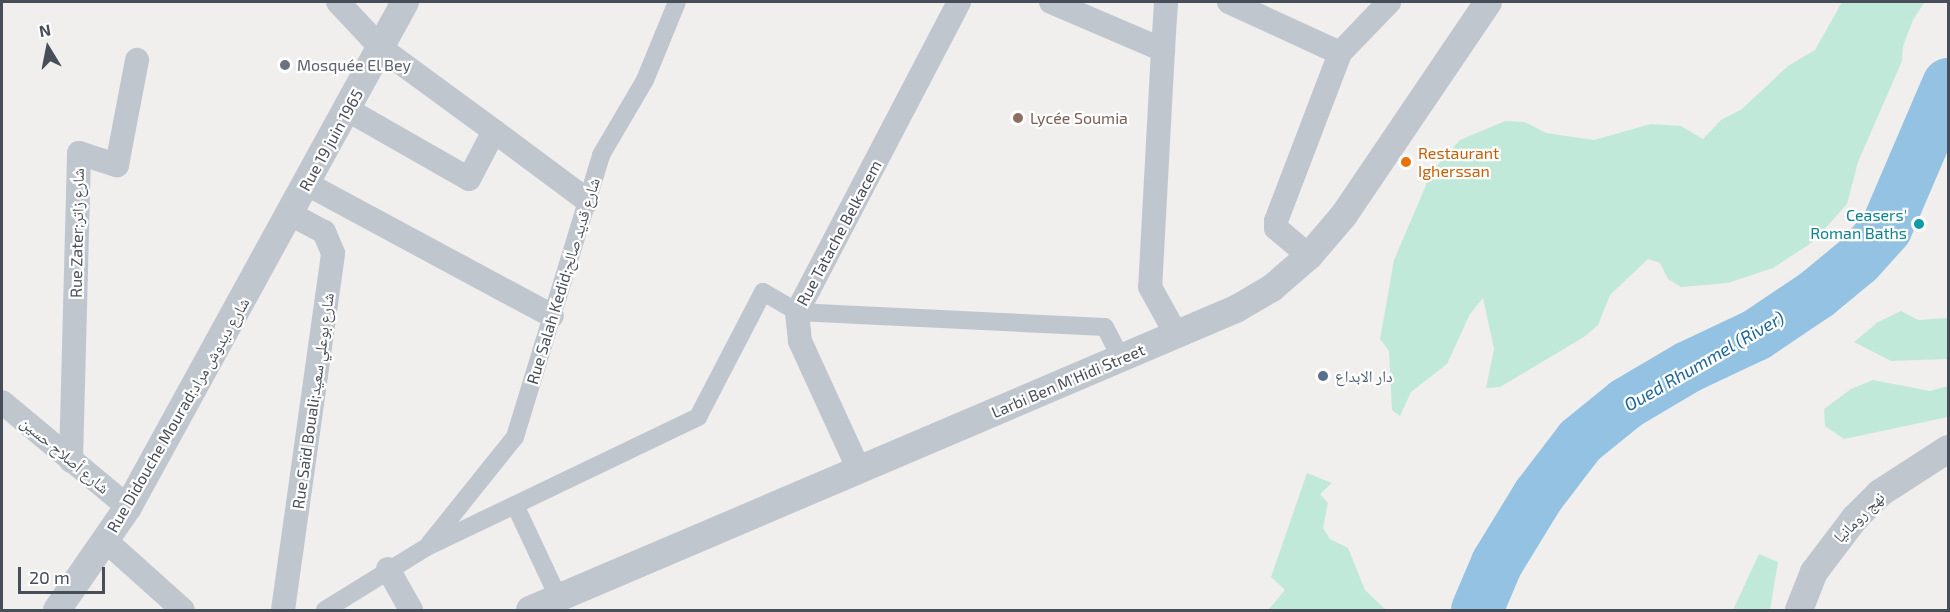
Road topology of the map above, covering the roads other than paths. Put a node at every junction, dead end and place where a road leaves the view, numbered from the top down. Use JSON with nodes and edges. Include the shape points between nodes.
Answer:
{"nodes":[{"id":1,"x":338,"y":2,"type":"edge"},
{"id":2,"x":405,"y":2,"type":"edge"},
{"id":3,"x":676,"y":2,"type":"edge"},
{"id":4,"x":959,"y":2,"type":"edge"},
{"id":5,"x":1051,"y":2,"type":"edge"},
{"id":6,"x":1166,"y":2,"type":"edge"},
{"id":7,"x":1229,"y":2,"type":"edge"},
{"id":8,"x":1389,"y":2,"type":"edge"},
{"id":9,"x":1488,"y":2,"type":"edge"},
{"id":10,"x":382,"y":49,"type":"junction"},
{"id":11,"x":1163,"y":50,"type":"junction"},
{"id":12,"x":1340,"y":53,"type":"junction"},
{"id":13,"x":137,"y":60,"type":"dead end"},
{"id":14,"x":348,"y":110,"type":"junction"},
{"id":15,"x":494,"y":132,"type":"junction"},
{"id":16,"x":307,"y":184,"type":"junction"},
{"id":17,"x":588,"y":201,"type":"junction"},
{"id":18,"x":290,"y":214,"type":"junction"},
{"id":19,"x":1309,"y":256,"type":"junction"},
{"id":20,"x":798,"y":312,"type":"junction"},
{"id":21,"x":552,"y":316,"type":"junction"},
{"id":22,"x":1176,"y":334,"type":"junction"},
{"id":23,"x":1121,"y":358,"type":"junction"},
{"id":24,"x":2,"y":402,"type":"edge"},
{"id":25,"x":1948,"y":449,"type":"edge"},
{"id":26,"x":71,"y":461,"type":"junction"},
{"id":27,"x":859,"y":470,"type":"junction"},
{"id":28,"x":515,"y":505,"type":"junction"},
{"id":29,"x":128,"y":507,"type":"junction"},
{"id":30,"x":106,"y":541,"type":"junction"},
{"id":31,"x":427,"y":547,"type":"junction"},
{"id":32,"x":388,"y":569,"type":"junction"},
{"id":33,"x":558,"y":597,"type":"junction"},
{"id":34,"x":57,"y":610,"type":"edge"},
{"id":35,"x":183,"y":610,"type":"edge"},
{"id":36,"x":283,"y":610,"type":"edge"},
{"id":37,"x":325,"y":610,"type":"edge"},
{"id":38,"x":411,"y":610,"type":"edge"},
{"id":39,"x":530,"y":610,"type":"edge"},
{"id":40,"x":1799,"y":610,"type":"edge"}],
"edges":[{"from":1,"to":10,"type":"street"},
{"from":2,"to":10,"type":"street","name":"Rue 19 juin 1965"},
{"from":3,"to":17,"type":"street","name":"Rue Salah Kedid;شارع قديد صالح","via":[[645,80],[601,155]]},
{"from":4,"to":20,"type":"street","name":"Rue Tatache Belkacem"},
{"from":5,"to":11,"type":"street"},
{"from":6,"to":11,"type":"street"},
{"from":7,"to":12,"type":"street"},
{"from":8,"to":12,"type":"street"},
{"from":9,"to":19,"type":"street","name":"Larbi Ben M'Hidi Street","via":[[1344,215]]},
{"from":10,"to":14,"type":"street","name":"Rue 19 juin 1965"},
{"from":10,"to":15,"type":"street"},
{"from":11,"to":22,"type":"street","via":[[1150,287]]},
{"from":12,"to":19,"type":"street","via":[[1276,221],[1276,228]]},
{"from":13,"to":26,"type":"street","name":"Rue Zater;شارع زاتر","via":[[117,165],[79,153]]},
{"from":14,"to":15,"type":"street","via":[[469,179]]},
{"from":14,"to":16,"type":"street","name":"Rue 19 juin 1965"},
{"from":15,"to":17,"type":"street"},
{"from":16,"to":18,"type":"street","name":"Rue 19 juin 1965"},
{"from":16,"to":21,"type":"street"},
{"from":17,"to":21,"type":"street","name":"Rue Salah Kedid;شارع قديد صالح"},
{"from":18,"to":29,"type":"street","name":"Rue Didouche Mourad;شارع ديدوش مراد"},
{"from":18,"to":36,"type":"street","name":"Rue Saïd Bouali;شارع بوعلي سعيد","via":[[324,232],[333,253]]},
{"from":19,"to":22,"type":"street","name":"Larbi Ben M'Hidi Street","via":[[1272,288],[1245,304]]},
{"from":20,"to":23,"type":"street","via":[[1105,327]]},
{"from":20,"to":27,"type":"street","name":"Rue Tatache Belkacem","via":[[800,341]]},
{"from":20,"to":28,"type":"street","via":[[763,292],[698,417]]},
{"from":21,"to":31,"type":"street","name":"Rue Salah Kedid;شارع قديد صالح","via":[[515,437]]},
{"from":22,"to":23,"type":"street","name":"Larbi Ben M'Hidi Street"},
{"from":23,"to":27,"type":"street","name":"Larbi Ben M'Hidi Street"},
{"from":24,"to":26,"type":"street","name":"شارع أصلاح حسين"},
{"from":25,"to":40,"type":"street","name":"نهج رومانيا","via":[[1880,493],[1855,518],[1814,572]]},
{"from":26,"to":29,"type":"street","name":"شارع أصلاح حسين"},
{"from":27,"to":33,"type":"street","name":"Larbi Ben M'Hidi Street"},
{"from":28,"to":31,"type":"street"},
{"from":28,"to":33,"type":"street"},
{"from":29,"to":30,"type":"street","name":"Rue Didouche Mourad;شارع ديدوش مراد"},
{"from":30,"to":34,"type":"street","name":"Rue Didouche Mourad;شارع ديدوش مراد"},
{"from":30,"to":35,"type":"street"},
{"from":31,"to":32,"type":"street"},
{"from":32,"to":37,"type":"street"},
{"from":32,"to":38,"type":"street"},
{"from":33,"to":39,"type":"street","name":"Larbi Ben M'Hidi Street"}]}
